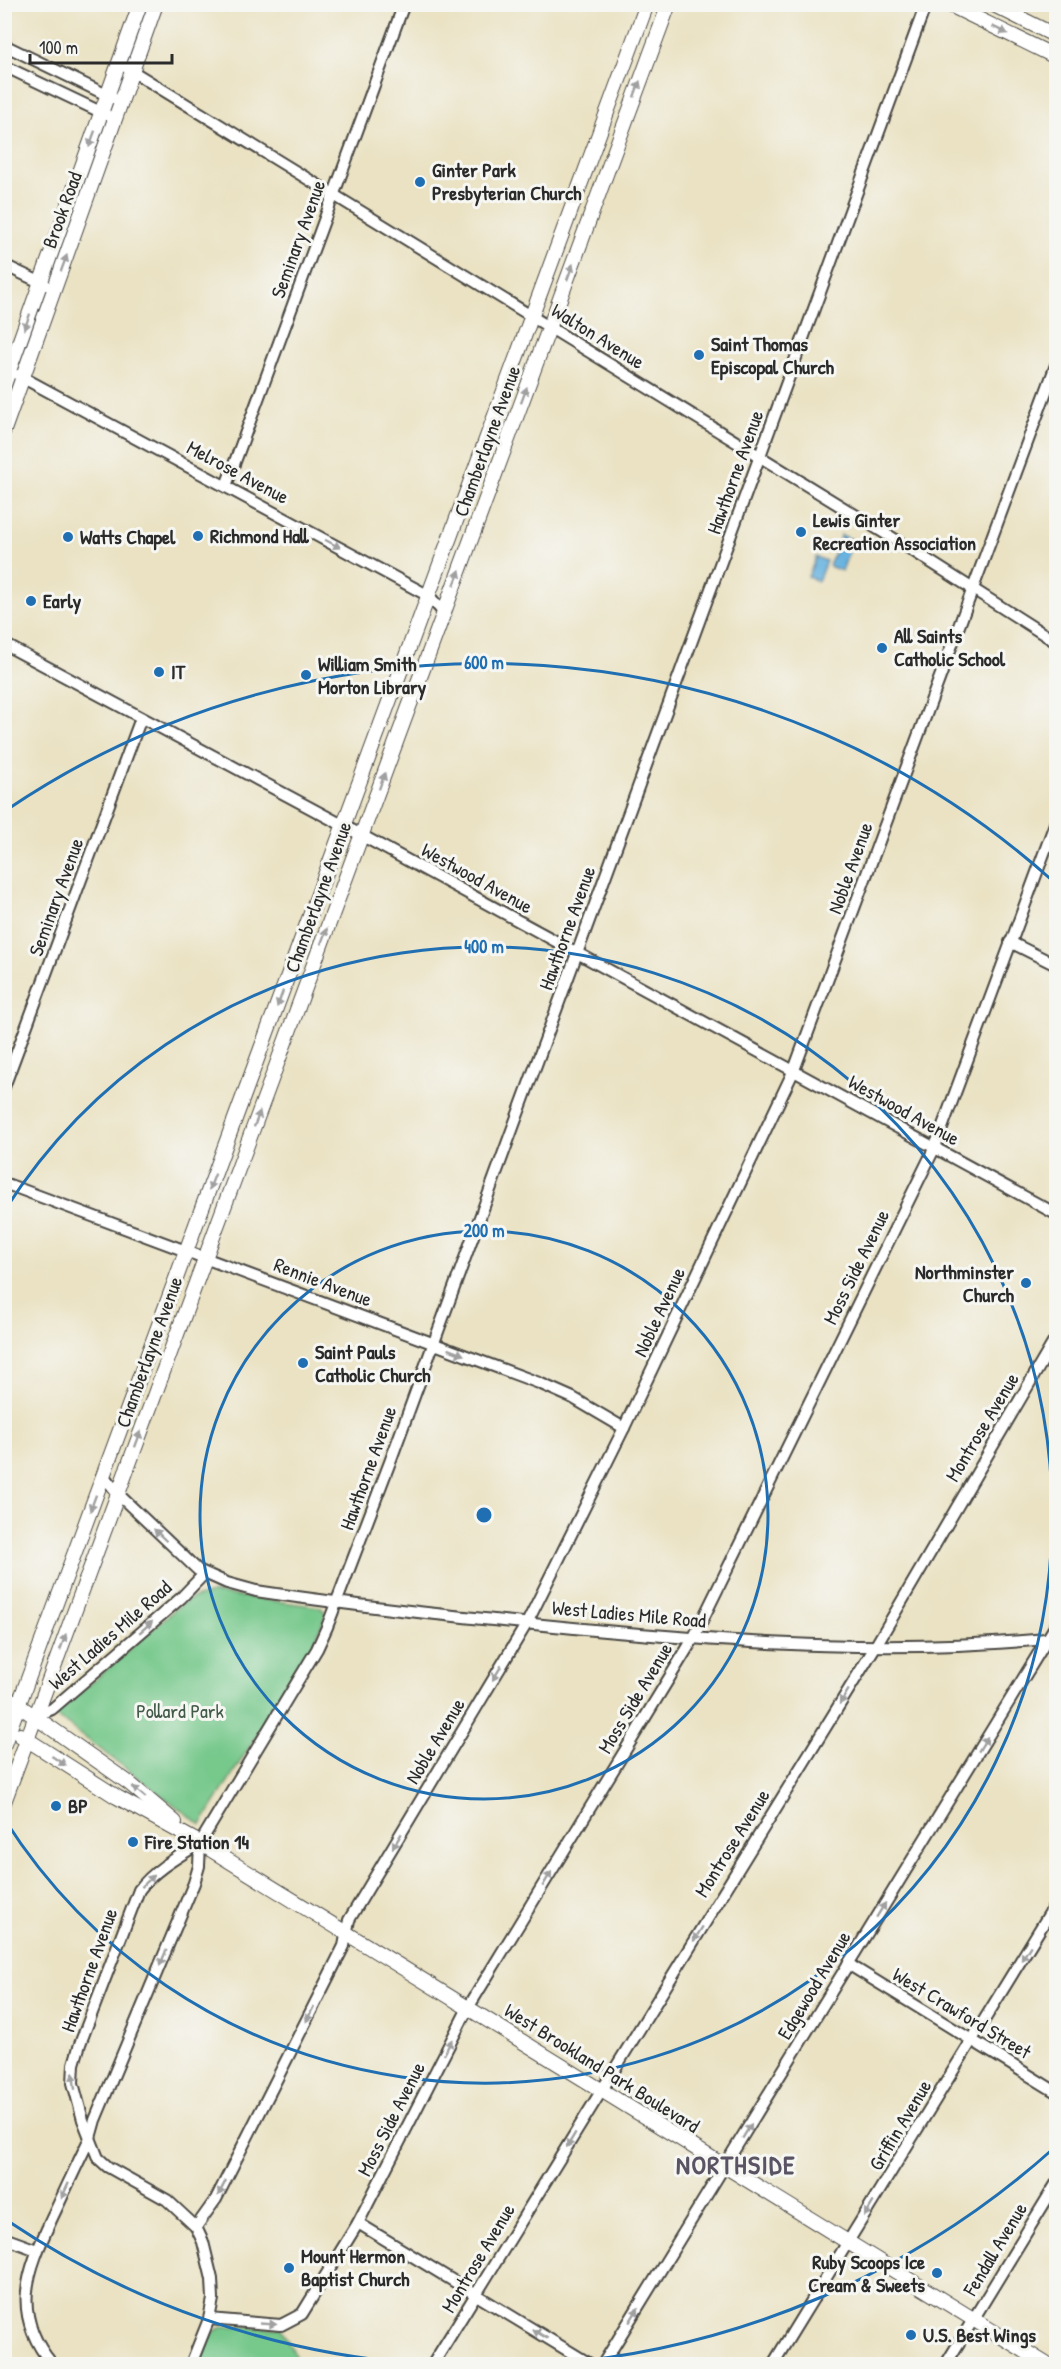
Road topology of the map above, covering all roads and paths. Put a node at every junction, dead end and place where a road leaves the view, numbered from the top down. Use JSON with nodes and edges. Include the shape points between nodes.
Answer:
{"nodes":[{"id":1,"x":140,"y":4,"type":"edge"},
{"id":2,"x":156,"y":4,"type":"edge"},
{"id":3,"x":404,"y":4,"type":"edge"},
{"id":4,"x":647,"y":4,"type":"edge"},
{"id":5,"x":669,"y":4,"type":"edge"},
{"id":6,"x":926,"y":4,"type":"edge"},
{"id":7,"x":948,"y":4,"type":"edge"},
{"id":8,"x":992,"y":4,"type":"edge"},
{"id":9,"x":1056,"y":36,"type":"edge"},
{"id":10,"x":4,"y":45,"type":"edge"},
{"id":11,"x":1056,"y":57,"type":"edge"},
{"id":12,"x":119,"y":63,"type":"junction"},
{"id":13,"x":4,"y":66,"type":"edge"},
{"id":14,"x":132,"y":71,"type":"junction"},
{"id":15,"x":108,"y":96,"type":"junction"},
{"id":16,"x":121,"y":102,"type":"junction"},
{"id":17,"x":101,"y":114,"type":"junction"},
{"id":18,"x":116,"y":117,"type":"junction"},
{"id":19,"x":334,"y":194,"type":"junction"},
{"id":20,"x":4,"y":265,"type":"edge"},
{"id":21,"x":41,"y":283,"type":"junction"},
{"id":22,"x":54,"y":290,"type":"junction"},
{"id":23,"x":532,"y":316,"type":"junction"},
{"id":24,"x":550,"y":327,"type":"junction"},
{"id":25,"x":1056,"y":365,"type":"edge"},
{"id":26,"x":10,"y":370,"type":"junction"},
{"id":27,"x":23,"y":378,"type":"junction"},
{"id":28,"x":4,"y":385,"type":"edge"},
{"id":29,"x":4,"y":430,"type":"edge"},
{"id":30,"x":760,"y":456,"type":"junction"},
{"id":31,"x":226,"y":486,"type":"junction"},
{"id":32,"x":973,"y":589,"type":"junction"},
{"id":33,"x":429,"y":596,"type":"junction"},
{"id":34,"x":444,"y":613,"type":"junction"},
{"id":35,"x":1056,"y":642,"type":"edge"},
{"id":36,"x":4,"y":644,"type":"edge"},
{"id":37,"x":141,"y":718,"type":"junction"},
{"id":38,"x":1056,"y":821,"type":"edge"},
{"id":39,"x":344,"y":826,"type":"junction"},
{"id":40,"x":362,"y":836,"type":"junction"},
{"id":41,"x":1010,"y":942,"type":"junction"},
{"id":42,"x":577,"y":953,"type":"junction"},
{"id":43,"x":1056,"y":965,"type":"edge"},
{"id":44,"x":794,"y":1070,"type":"junction"},
{"id":45,"x":4,"y":1087,"type":"edge"},
{"id":46,"x":935,"y":1147,"type":"junction"},
{"id":47,"x":4,"y":1183,"type":"edge"},
{"id":48,"x":1056,"y":1214,"type":"edge"},
{"id":49,"x":187,"y":1251,"type":"junction"},
{"id":50,"x":206,"y":1256,"type":"junction"},
{"id":51,"x":1056,"y":1338,"type":"edge"},
{"id":52,"x":432,"y":1343,"type":"junction"},
{"id":53,"x":624,"y":1428,"type":"junction"},
{"id":54,"x":104,"y":1475,"type":"junction"},
{"id":55,"x":118,"y":1494,"type":"junction"},
{"id":56,"x":204,"y":1574,"type":"junction"},
{"id":57,"x":336,"y":1603,"type":"junction"},
{"id":58,"x":528,"y":1623,"type":"junction"},
{"id":59,"x":1056,"y":1625,"type":"edge"},
{"id":60,"x":1052,"y":1638,"type":"edge"},
{"id":61,"x":693,"y":1639,"type":"junction"},
{"id":62,"x":875,"y":1647,"type":"junction"},
{"id":63,"x":4,"y":1695,"type":"edge"},
{"id":64,"x":19,"y":1705,"type":"junction"},
{"id":65,"x":36,"y":1716,"type":"junction"},
{"id":66,"x":8,"y":1726,"type":"edge"},
{"id":67,"x":27,"y":1740,"type":"junction"},
{"id":68,"x":4,"y":1744,"type":"edge"},
{"id":69,"x":4,"y":1802,"type":"edge"},
{"id":70,"x":200,"y":1843,"type":"junction"},
{"id":71,"x":1056,"y":1903,"type":"edge"},
{"id":72,"x":346,"y":1934,"type":"junction"},
{"id":73,"x":848,"y":1964,"type":"junction"},
{"id":74,"x":468,"y":2008,"type":"junction"},
{"id":75,"x":972,"y":2040,"type":"junction"},
{"id":76,"x":601,"y":2090,"type":"junction"},
{"id":77,"x":1056,"y":2092,"type":"edge"},
{"id":78,"x":90,"y":2138,"type":"junction"},
{"id":79,"x":725,"y":2166,"type":"junction"},
{"id":80,"x":1056,"y":2184,"type":"edge"},
{"id":81,"x":358,"y":2223,"type":"junction"},
{"id":82,"x":196,"y":2227,"type":"junction"},
{"id":83,"x":4,"y":2238,"type":"edge"},
{"id":84,"x":849,"y":2242,"type":"junction"},
{"id":85,"x":37,"y":2250,"type":"junction"},
{"id":86,"x":476,"y":2295,"type":"junction"},
{"id":87,"x":209,"y":2319,"type":"junction"},
{"id":88,"x":974,"y":2319,"type":"junction"},
{"id":89,"x":52,"y":2364,"type":"edge"},
{"id":90,"x":191,"y":2364,"type":"edge"},
{"id":91,"x":433,"y":2364,"type":"edge"},
{"id":92,"x":590,"y":2364,"type":"edge"},
{"id":93,"x":603,"y":2364,"type":"edge"},
{"id":94,"x":773,"y":2364,"type":"edge"},
{"id":95,"x":946,"y":2364,"type":"edge"},
{"id":96,"x":1046,"y":2364,"type":"edge"}],
"edges":[{"from":1,"to":12,"type":"main road","name":"Brook Road"},
{"from":2,"to":14,"type":"main road","name":"Brook Road"},
{"from":3,"to":19,"type":"street","name":"Seminary Avenue"},
{"from":4,"to":23,"type":"main road","name":"Chamberlayne Avenue"},
{"from":24,"to":5,"type":"main road","name":"Chamberlayne Avenue","one_way":true},
{"from":6,"to":30,"type":"street","name":"Hawthorne Avenue"},
{"from":7,"to":11,"type":"main road","one_way":true},
{"from":8,"to":9,"type":"main road"},
{"from":10,"to":15,"type":"street"},
{"from":12,"to":14,"type":"street","name":"Walton Avenue"},
{"from":12,"to":15,"type":"main road","name":"Brook Road"},
{"from":13,"to":17,"type":"street"},
{"from":14,"to":16,"type":"main road","name":"Brook Road"},
{"from":14,"to":19,"type":"street","name":"Walton Avenue"},
{"from":15,"to":16,"type":"street"},
{"from":15,"to":17,"type":"main road","name":"Brook Road"},
{"from":16,"to":18,"type":"main road","name":"Brook Road"},
{"from":17,"to":18,"type":"street"},
{"from":17,"to":21,"type":"main road","name":"Brook Road","one_way":true},
{"from":22,"to":18,"type":"main road","name":"Brook Road","one_way":true},
{"from":19,"to":23,"type":"street","name":"Walton Avenue"},
{"from":19,"to":31,"type":"street","name":"Seminary Avenue"},
{"from":20,"to":21,"type":"street"},
{"from":21,"to":22,"type":"street"},
{"from":21,"to":26,"type":"main road","name":"Brook Road","one_way":true},
{"from":22,"to":27,"type":"main road","name":"Brook Road"},
{"from":23,"to":24,"type":"street","name":"Walton Avenue"},
{"from":23,"to":33,"type":"main road","name":"Chamberlayne Avenue"},
{"from":24,"to":30,"type":"street","name":"Walton Avenue"},
{"from":34,"to":24,"type":"main road","name":"Chamberlayne Avenue","one_way":true},
{"from":25,"to":32,"type":"street","name":"Noble Avenue"},
{"from":26,"to":27,"type":"street","name":"Melrose Avenue"},
{"from":26,"to":28,"type":"main road","name":"Brook Road"},
{"from":27,"to":29,"type":"main road","name":"Brook Road"},
{"from":27,"to":31,"type":"street","name":"Melrose Avenue"},
{"from":30,"to":32,"type":"street","name":"Walton Avenue"},
{"from":30,"to":42,"type":"street","name":"Hawthorne Avenue"},
{"from":31,"to":33,"type":"street","name":"Melrose Avenue","one_way":true},
{"from":32,"to":35,"type":"street","name":"Walton Avenue"},
{"from":32,"to":44,"type":"street","name":"Noble Avenue"},
{"from":33,"to":34,"type":"street","name":"Melrose Avenue"},
{"from":33,"to":39,"type":"main road","name":"Chamberlayne Avenue"},
{"from":40,"to":34,"type":"main road","name":"Chamberlayne Avenue","one_way":true},
{"from":36,"to":37,"type":"street","name":"Westwood Avenue"},
{"from":37,"to":39,"type":"street","name":"Westwood Avenue"},
{"from":37,"to":45,"type":"street","name":"Seminary Avenue"},
{"from":38,"to":41,"type":"street","name":"Moss Side Avenue"},
{"from":39,"to":40,"type":"street","name":"Westwood Avenue"},
{"from":39,"to":49,"type":"main road","name":"Chamberlayne Avenue","one_way":true},
{"from":40,"to":42,"type":"street","name":"Westwood Avenue"},
{"from":50,"to":40,"type":"main road","name":"Chamberlayne Avenue","one_way":true},
{"from":41,"to":43,"type":"street"},
{"from":41,"to":46,"type":"street","name":"Moss Side Avenue"},
{"from":42,"to":44,"type":"street","name":"Westwood Avenue"},
{"from":42,"to":52,"type":"street","name":"Hawthorne Avenue"},
{"from":44,"to":46,"type":"street","name":"Westwood Avenue"},
{"from":44,"to":53,"type":"street","name":"Noble Avenue"},
{"from":46,"to":48,"type":"street","name":"Westwood Avenue"},
{"from":46,"to":61,"type":"street","name":"Moss Side Avenue"},
{"from":47,"to":49,"type":"street","name":"Rennie Avenue"},
{"from":49,"to":50,"type":"street","name":"Rennie Avenue"},
{"from":49,"to":54,"type":"main road","name":"Chamberlayne Avenue"},
{"from":50,"to":52,"type":"street","name":"Rennie Avenue"},
{"from":55,"to":50,"type":"main road","name":"Chamberlayne Avenue","one_way":true},
{"from":51,"to":62,"type":"street","name":"Montrose Avenue"},
{"from":52,"to":53,"type":"street","name":"Rennie Avenue","one_way":true,"via":[[573,1398]]},
{"from":52,"to":57,"type":"street","name":"Hawthorne Avenue"},
{"from":53,"to":58,"type":"street","name":"Noble Avenue"},
{"from":54,"to":55,"type":"street","name":"West Ladies Mile Road"},
{"from":54,"to":64,"type":"main road","name":"Chamberlayne Avenue","one_way":true},
{"from":56,"to":55,"type":"street","name":"West Ladies Mile Road","one_way":true},
{"from":65,"to":55,"type":"main road","name":"Chamberlayne Avenue","one_way":true},
{"from":56,"to":57,"type":"street","name":"West Ladies Mile Road","via":[[243,1588]]},
{"from":65,"to":56,"type":"street","name":"West Ladies Mile Road","one_way":true,"via":[[52,1709]]},
{"from":57,"to":58,"type":"street","name":"West Ladies Mile Road"},
{"from":57,"to":70,"type":"street","name":"Hawthorne Avenue","via":[[317,1649]]},
{"from":58,"to":61,"type":"street","name":"West Ladies Mile Road"},
{"from":58,"to":72,"type":"street","name":"Noble Avenue","one_way":true,"via":[[349,1920]]},
{"from":59,"to":60,"type":"street","name":"Edgewood Avenue"},
{"from":60,"to":62,"type":"street","name":"West Ladies Mile Road","via":[[956,1646]]},
{"from":73,"to":60,"type":"street","name":"Edgewood Avenue","one_way":true},
{"from":61,"to":62,"type":"street","name":"West Ladies Mile Road"},
{"from":74,"to":61,"type":"street","name":"Moss Side Avenue","one_way":true},
{"from":62,"to":76,"type":"street","name":"Montrose Avenue","one_way":true},
{"from":63,"to":64,"type":"main road","name":"West Brookland Park Boulevard"},
{"from":64,"to":65,"type":"main road","name":"West Brookland Park Boulevard"},
{"from":64,"to":66,"type":"main road","name":"Chamberlayne Avenue"},
{"from":65,"to":67,"type":"main road","name":"Chamberlayne Avenue"},
{"from":70,"to":65,"type":"main road","name":"West Brookland Park Boulevard","one_way":true,"via":[[129,1783]]},
{"from":66,"to":67,"type":"main road","name":"West Brookland Park Boulevard"},
{"from":66,"to":68,"type":"main road","name":"Chamberlayne Avenue"},
{"from":67,"to":69,"type":"main road","name":"Chamberlayne Avenue"},
{"from":67,"to":70,"type":"main road","name":"West Brookland Park Boulevard","one_way":true},
{"from":70,"to":72,"type":"main road","name":"West Brookland Park Boulevard"},
{"from":70,"to":78,"type":"street","name":"Hawthorne Avenue","one_way":true,"via":[[194,1883]]},
{"from":78,"to":70,"type":"street","name":"Hawthorne Avenue","one_way":true,"via":[[72,2073],[80,2043],[139,1890]]},
{"from":71,"to":75,"type":"street","name":"Griffin Avenue","one_way":true},
{"from":72,"to":74,"type":"main road","name":"West Brookland Park Boulevard"},
{"from":72,"to":82,"type":"street","name":"Noble Avenue","one_way":true,"via":[[344,1946],[216,2199]]},
{"from":73,"to":75,"type":"street","name":"West Crawford Street"},
{"from":79,"to":73,"type":"street","name":"Edgewood Avenue","one_way":true},
{"from":74,"to":76,"type":"main road","name":"West Brookland Park Boulevard"},
{"from":81,"to":74,"type":"street","name":"Moss Side Avenue","one_way":true},
{"from":75,"to":77,"type":"street","name":"West Crawford Street"},
{"from":75,"to":84,"type":"street","name":"Griffin Avenue","one_way":true},
{"from":76,"to":79,"type":"main road","name":"West Brookland Park Boulevard"},
{"from":76,"to":86,"type":"street","name":"Montrose Avenue","one_way":true},
{"from":78,"to":82,"type":"street","via":[[102,2162],[167,2200]]},
{"from":78,"to":85,"type":"street","name":"Hawthorne Avenue","one_way":true},
{"from":79,"to":84,"type":"main road","name":"West Brookland Park Boulevard"},
{"from":93,"to":79,"type":"street","name":"Edgewood Avenue","one_way":true},
{"from":80,"to":88,"type":"street","name":"Fendall Avenue"},
{"from":81,"to":86,"type":"street"},
{"from":87,"to":81,"type":"street","name":"Moss Side Avenue","one_way":true,"via":[[281,2325],[296,2319]]},
{"from":82,"to":87,"type":"street","via":[[212,2279]]},
{"from":83,"to":85,"type":"street"},
{"from":84,"to":88,"type":"main road","name":"West Brookland Park Boulevard"},
{"from":84,"to":94,"type":"street","name":"Griffin Avenue"},
{"from":85,"to":89,"type":"street","name":"Hawthorne Avenue","via":[[28,2274],[27,2316],[31,2331]]},
{"from":86,"to":91,"type":"street","name":"Montrose Avenue"},
{"from":92,"to":86,"type":"street","one_way":true},
{"from":87,"to":90,"type":"street"},
{"from":88,"to":95,"type":"street","name":"Fendall Avenue"},
{"from":88,"to":96,"type":"main road","name":"West Brookland Park Boulevard"}]}
